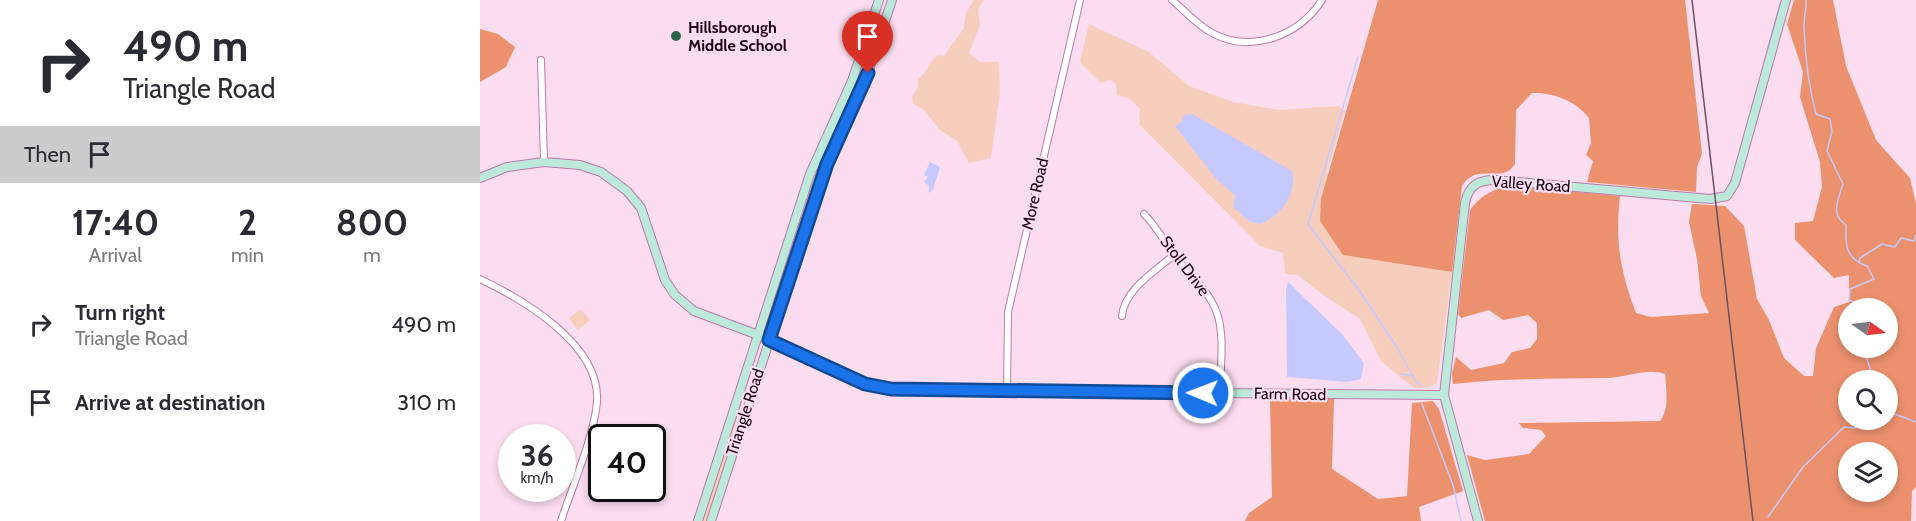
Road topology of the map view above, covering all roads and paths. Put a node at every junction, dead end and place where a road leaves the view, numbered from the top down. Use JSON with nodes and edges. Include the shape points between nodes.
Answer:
{"nodes":[{"id":1,"x":879,"y":0,"type":"edge"},
{"id":2,"x":892,"y":0,"type":"edge"},
{"id":3,"x":1080,"y":0,"type":"edge"},
{"id":4,"x":1172,"y":0,"type":"edge"},
{"id":5,"x":1322,"y":0,"type":"edge"},
{"id":6,"x":1786,"y":0,"type":"edge"},
{"id":7,"x":541,"y":60,"type":"dead end"},
{"id":8,"x":544,"y":162,"type":"junction"},
{"id":9,"x":480,"y":178,"type":"edge"},
{"id":10,"x":1144,"y":214,"type":"dead end"},
{"id":11,"x":1174,"y":255,"type":"junction"},
{"id":12,"x":480,"y":279,"type":"edge"},
{"id":13,"x":1122,"y":316,"type":"dead end"},
{"id":14,"x":758,"y":335,"type":"junction"},
{"id":15,"x":769,"y":340,"type":"junction"},
{"id":16,"x":1007,"y":391,"type":"junction"},
{"id":17,"x":1220,"y":393,"type":"junction"},
{"id":18,"x":1444,"y":395,"type":"junction"},
{"id":19,"x":561,"y":521,"type":"edge"},
{"id":20,"x":698,"y":521,"type":"edge"},
{"id":21,"x":711,"y":521,"type":"edge"},
{"id":22,"x":1478,"y":521,"type":"edge"}],
"edges":[{"from":1,"to":14,"type":"street","name":"Triangle Road","via":[[849,90],[810,174]]},
{"from":2,"to":15,"type":"street","name":"Triangle Road","via":[[862,91],[827,164]]},
{"from":3,"to":16,"type":"street","name":"More Road","via":[[1010,303]]},
{"from":4,"to":5,"type":"street","via":[[1211,32],[1248,42],[1291,31]]},
{"from":6,"to":18,"type":"street","name":"Valley Road","via":[[1735,183],[1727,196],[1710,199],[1496,180],[1472,186],[1465,203]]},
{"from":7,"to":8,"type":"street"},
{"from":8,"to":9,"type":"street","name":"Farm Road","via":[[507,167]]},
{"from":8,"to":14,"type":"street","name":"Farm Road","via":[[592,168],[618,183],[635,199],[646,218],[660,267],[675,295],[700,314]]},
{"from":10,"to":11,"type":"street","name":"Stoll Drive"},
{"from":11,"to":13,"type":"street","via":[[1133,291]]},
{"from":11,"to":17,"type":"street","name":"Stoll Drive","via":[[1216,310],[1220,330]]},
{"from":12,"to":19,"type":"street","via":[[541,314],[579,352],[595,380],[596,411]]},
{"from":14,"to":15,"type":"street","name":"Farm Road"},
{"from":14,"to":20,"type":"street","name":"Triangle Road"},
{"from":15,"to":16,"type":"street","name":"Farm Road","via":[[876,387]]},
{"from":15,"to":21,"type":"street","name":"Triangle Road"},
{"from":16,"to":17,"type":"street","name":"Farm Road"},
{"from":17,"to":18,"type":"street","name":"Farm Road"},
{"from":18,"to":22,"type":"street","name":"Valley Road"}]}
